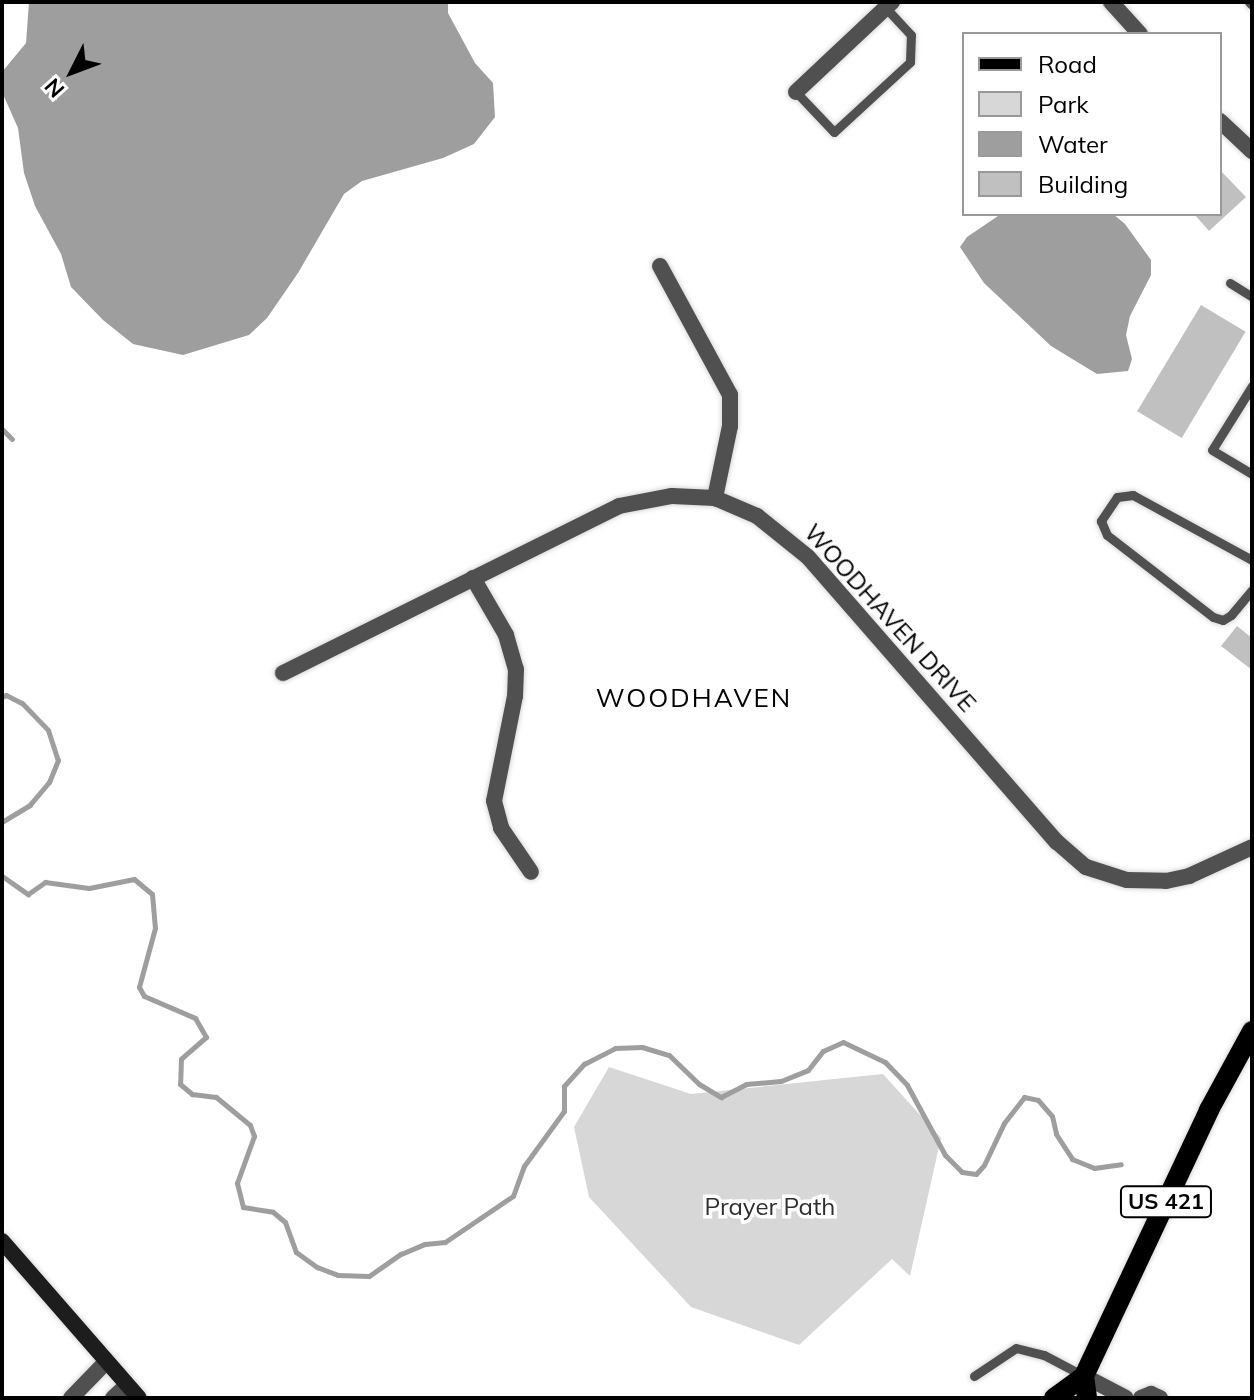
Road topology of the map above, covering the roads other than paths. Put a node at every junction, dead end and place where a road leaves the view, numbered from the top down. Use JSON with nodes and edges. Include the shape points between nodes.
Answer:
{"nodes":[{"id":1,"x":1111,"y":2,"type":"edge"},
{"id":2,"x":889,"y":5,"type":"edge"},
{"id":3,"x":1138,"y":32,"type":"edge"},
{"id":4,"x":796,"y":92,"type":"joint"},
{"id":5,"x":1222,"y":123,"type":"edge"},
{"id":6,"x":1252,"y":151,"type":"edge"},
{"id":7,"x":660,"y":266,"type":"dead end"},
{"id":8,"x":1230,"y":283,"type":"dead end"},
{"id":9,"x":1252,"y":297,"type":"edge"},
{"id":10,"x":1252,"y":386,"type":"edge"},
{"id":11,"x":1252,"y":474,"type":"edge"},
{"id":12,"x":715,"y":498,"type":"junction"},
{"id":13,"x":1252,"y":560,"type":"edge"},
{"id":14,"x":473,"y":578,"type":"junction"},
{"id":15,"x":1252,"y":590,"type":"edge"},
{"id":16,"x":283,"y":673,"type":"dead end"},
{"id":17,"x":1252,"y":847,"type":"edge"},
{"id":18,"x":531,"y":872,"type":"dead end"},
{"id":19,"x":1252,"y":1031,"type":"edge"},
{"id":20,"x":2,"y":1241,"type":"edge"},
{"id":21,"x":106,"y":1362,"type":"junction"},
{"id":22,"x":974,"y":1376,"type":"dead end"},
{"id":23,"x":1084,"y":1376,"type":"junction"},
{"id":24,"x":127,"y":1385,"type":"junction"},
{"id":25,"x":71,"y":1398,"type":"edge"},
{"id":26,"x":113,"y":1398,"type":"edge"},
{"id":27,"x":139,"y":1398,"type":"edge"},
{"id":28,"x":1054,"y":1398,"type":"edge"},
{"id":29,"x":1087,"y":1398,"type":"edge"},
{"id":30,"x":1126,"y":1398,"type":"edge"},
{"id":31,"x":1141,"y":1398,"type":"edge"},
{"id":32,"x":1160,"y":1398,"type":"edge"}],
"edges":[{"from":1,"to":3,"type":"street"},
{"from":2,"to":4,"type":"street"},
{"from":2,"to":4,"type":"lane","via":[[911,35],[910,62],[834,132]]},
{"from":5,"to":6,"type":"street"},
{"from":7,"to":12,"type":"street","via":[[730,395],[730,426]]},
{"from":8,"to":9,"type":"lane"},
{"from":10,"to":11,"type":"lane","via":[[1212,450]]},
{"from":12,"to":14,"type":"street","name":"WOODHAVEN DRIVE","via":[[672,496],[619,506]]},
{"from":12,"to":17,"type":"street","name":"WOODHAVEN DRIVE","via":[[757,516],[799,548],[1057,842],[1086,867],[1127,880],[1166,881]]},
{"from":13,"to":15,"type":"lane","via":[[1133,495],[1117,497],[1101,521],[1107,535],[1213,617],[1223,620],[1231,615]]},
{"from":14,"to":16,"type":"street","name":"WOODHAVEN DRIVE"},
{"from":14,"to":18,"type":"street","via":[[506,635],[516,669],[494,801],[501,828]]},
{"from":19,"to":23,"type":"main road","number":"US 421","via":[[1209,1110]]},
{"from":20,"to":21,"type":"main road"},
{"from":21,"to":24,"type":"main road"},
{"from":21,"to":25,"type":"street"},
{"from":22,"to":23,"type":"lane","via":[[1016,1348],[1044,1355]]},
{"from":23,"to":28,"type":"main road","number":"US 421"},
{"from":23,"to":29,"type":"main road"},
{"from":23,"to":30,"type":"street"},
{"from":24,"to":26,"type":"street"},
{"from":24,"to":27,"type":"main road"},
{"from":31,"to":32,"type":"street"}]}
